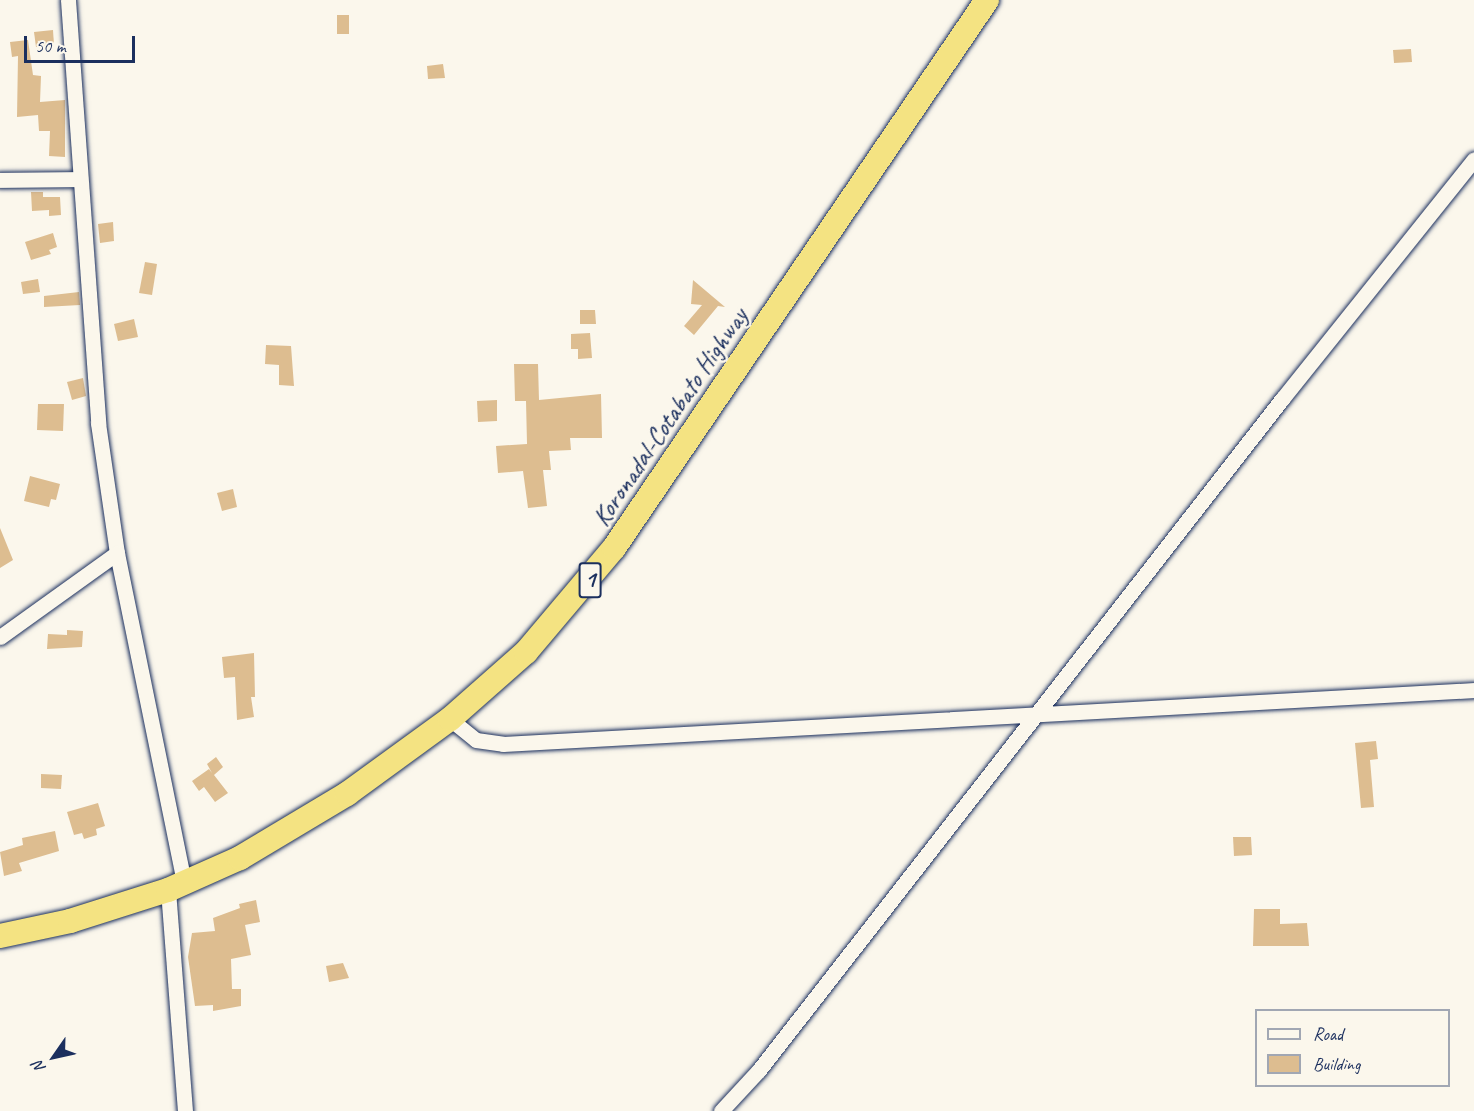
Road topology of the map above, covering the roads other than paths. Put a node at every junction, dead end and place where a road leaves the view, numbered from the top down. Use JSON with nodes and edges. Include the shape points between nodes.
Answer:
{"nodes":[{"id":1,"x":68,"y":0,"type":"edge"},
{"id":2,"x":987,"y":0,"type":"edge"},
{"id":3,"x":1474,"y":159,"type":"edge"},
{"id":4,"x":78,"y":179,"type":"junction"},
{"id":5,"x":0,"y":180,"type":"edge"},
{"id":6,"x":117,"y":553,"type":"junction"},
{"id":7,"x":0,"y":637,"type":"edge"},
{"id":8,"x":1474,"y":690,"type":"edge"},
{"id":9,"x":1036,"y":714,"type":"junction"},
{"id":10,"x":450,"y":719,"type":"junction"},
{"id":11,"x":176,"y":887,"type":"junction"},
{"id":12,"x":0,"y":936,"type":"edge"},
{"id":13,"x":185,"y":1111,"type":"edge"},
{"id":14,"x":721,"y":1111,"type":"edge"}],
"edges":[{"from":1,"to":4,"type":"street"},
{"from":2,"to":10,"type":"highway","name":"Koronadal-Cotabato Highway","number":"1","via":[[608,556],[526,652]]},
{"from":3,"to":9,"type":"street"},
{"from":4,"to":5,"type":"street"},
{"from":4,"to":6,"type":"street","via":[[96,412]]},
{"from":6,"to":7,"type":"street"},
{"from":6,"to":11,"type":"street"},
{"from":8,"to":9,"type":"street"},
{"from":9,"to":10,"type":"street","via":[[503,744],[476,740]]},
{"from":9,"to":14,"type":"street","via":[[759,1070]]},
{"from":10,"to":11,"type":"highway","name":"Koronadal-Cotabato Highway","number":"1","via":[[300,824]]},
{"from":11,"to":12,"type":"highway","name":"Koronadal-Cotabato Highway","number":"1","via":[[70,921]]},
{"from":11,"to":13,"type":"street"}]}
